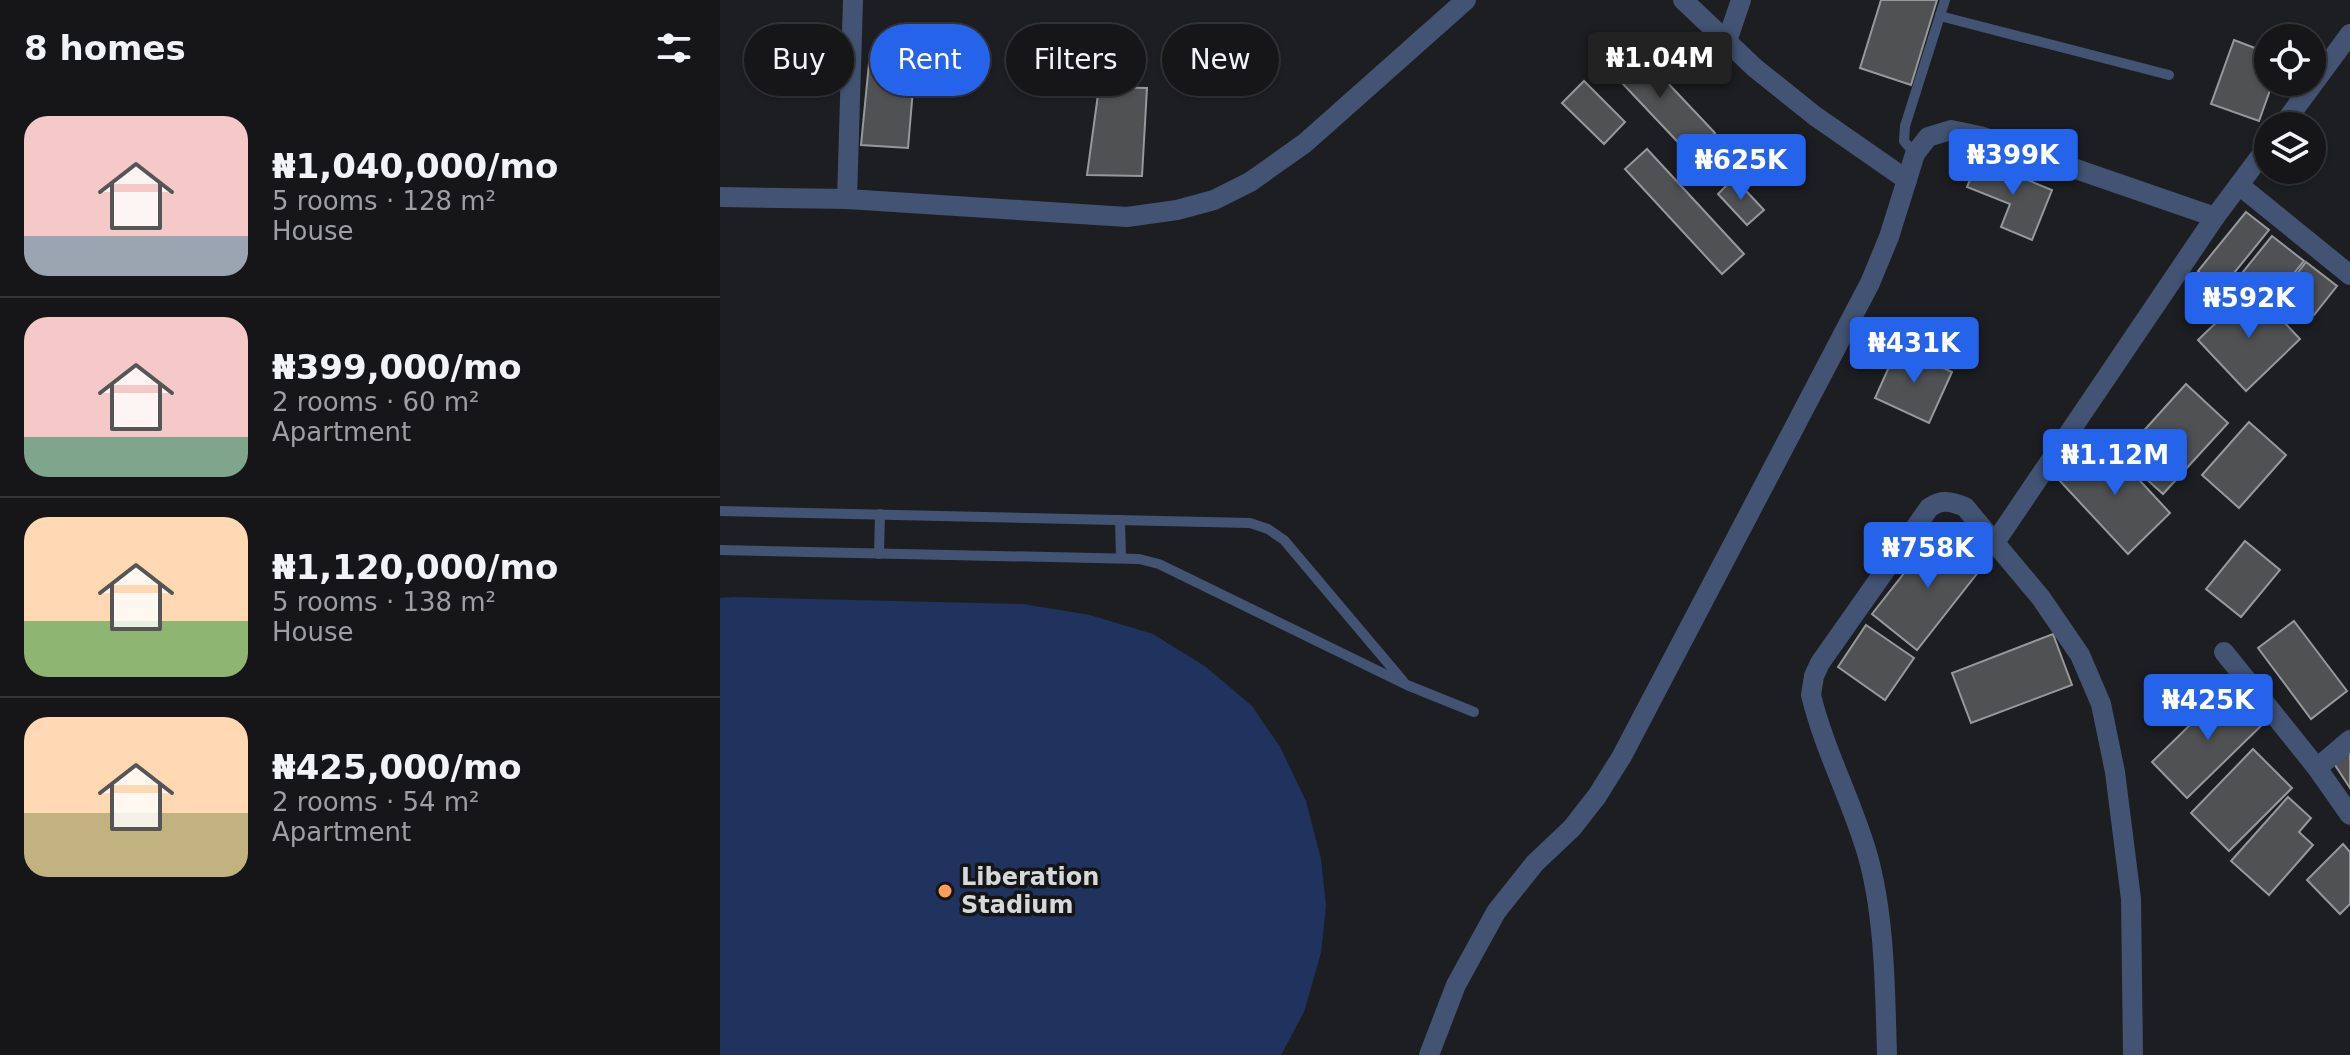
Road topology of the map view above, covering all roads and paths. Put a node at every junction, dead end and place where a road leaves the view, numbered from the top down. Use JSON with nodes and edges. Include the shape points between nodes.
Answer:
{"nodes":[{"id":1,"x":853,"y":0,"type":"edge"},
{"id":2,"x":1466,"y":0,"type":"edge"},
{"id":3,"x":1683,"y":0,"type":"edge"},
{"id":4,"x":1741,"y":0,"type":"edge"},
{"id":5,"x":1945,"y":0,"type":"edge"},
{"id":6,"x":1940,"y":16,"type":"junction"},
{"id":7,"x":2350,"y":34,"type":"edge"},
{"id":8,"x":1727,"y":41,"type":"junction"},
{"id":9,"x":2169,"y":75,"type":"dead end"},
{"id":10,"x":2292,"y":112,"type":"edge"},
{"id":11,"x":1915,"y":154,"type":"junction"},
{"id":12,"x":2254,"y":165,"type":"edge"},
{"id":13,"x":1907,"y":180,"type":"junction"},
{"id":14,"x":2239,"y":185,"type":"junction"},
{"id":15,"x":720,"y":197,"type":"edge"},
{"id":16,"x":847,"y":199,"type":"junction"},
{"id":17,"x":2215,"y":217,"type":"junction"},
{"id":18,"x":2350,"y":275,"type":"edge"},
{"id":19,"x":720,"y":511,"type":"edge"},
{"id":20,"x":880,"y":514,"type":"junction"},
{"id":21,"x":1120,"y":520,"type":"junction"},
{"id":22,"x":1996,"y":541,"type":"junction"},
{"id":23,"x":720,"y":550,"type":"edge"},
{"id":24,"x":879,"y":554,"type":"junction"},
{"id":25,"x":1121,"y":558,"type":"junction"},
{"id":26,"x":2224,"y":652,"type":"dead end"},
{"id":27,"x":1407,"y":685,"type":"junction"},
{"id":28,"x":1474,"y":712,"type":"dead end"},
{"id":29,"x":2350,"y":740,"type":"edge"},
{"id":30,"x":2317,"y":768,"type":"junction"},
{"id":31,"x":2350,"y":815,"type":"edge"},
{"id":32,"x":1429,"y":1055,"type":"edge"},
{"id":33,"x":1887,"y":1055,"type":"edge"},
{"id":34,"x":2133,"y":1055,"type":"edge"}],
"edges":[{"from":1,"to":16,"type":"street"},
{"from":2,"to":16,"type":"street","via":[[1305,143],[1214,200],[1127,217]]},
{"from":3,"to":8,"type":"street"},
{"from":4,"to":8,"type":"street"},
{"from":5,"to":6,"type":"lane"},
{"from":6,"to":9,"type":"lane"},
{"from":6,"to":11,"type":"lane","via":[[1905,126],[1904,141]]},
{"from":7,"to":10,"type":"street"},
{"from":8,"to":13,"type":"street","via":[[1815,116]]},
{"from":11,"to":13,"type":"street"},
{"from":11,"to":17,"type":"street","via":[[1928,137],[1951,130],[1980,136]]},
{"from":12,"to":14,"type":"street"},
{"from":13,"to":32,"type":"street","via":[[1870,283],[1622,756],[1572,828],[1496,912],[1456,985]]},
{"from":14,"to":17,"type":"street"},
{"from":14,"to":18,"type":"street"},
{"from":15,"to":16,"type":"street"},
{"from":17,"to":22,"type":"street"},
{"from":19,"to":20,"type":"lane"},
{"from":20,"to":21,"type":"lane"},
{"from":20,"to":24,"type":"lane"},
{"from":21,"to":25,"type":"lane"},
{"from":21,"to":27,"type":"lane","via":[[1250,523],[1268,529],[1284,540]]},
{"from":22,"to":33,"type":"street","via":[[1965,507],[1940,501],[1929,508],[1814,676],[1815,712],[1867,855],[1878,916]]},
{"from":22,"to":34,"type":"street","via":[[2080,655],[2101,704],[2131,899]]},
{"from":23,"to":24,"type":"lane"},
{"from":24,"to":25,"type":"lane"},
{"from":25,"to":27,"type":"lane","via":[[1159,564]]},
{"from":26,"to":30,"type":"street"},
{"from":27,"to":28,"type":"lane"},
{"from":29,"to":30,"type":"street"},
{"from":30,"to":31,"type":"street"}]}
